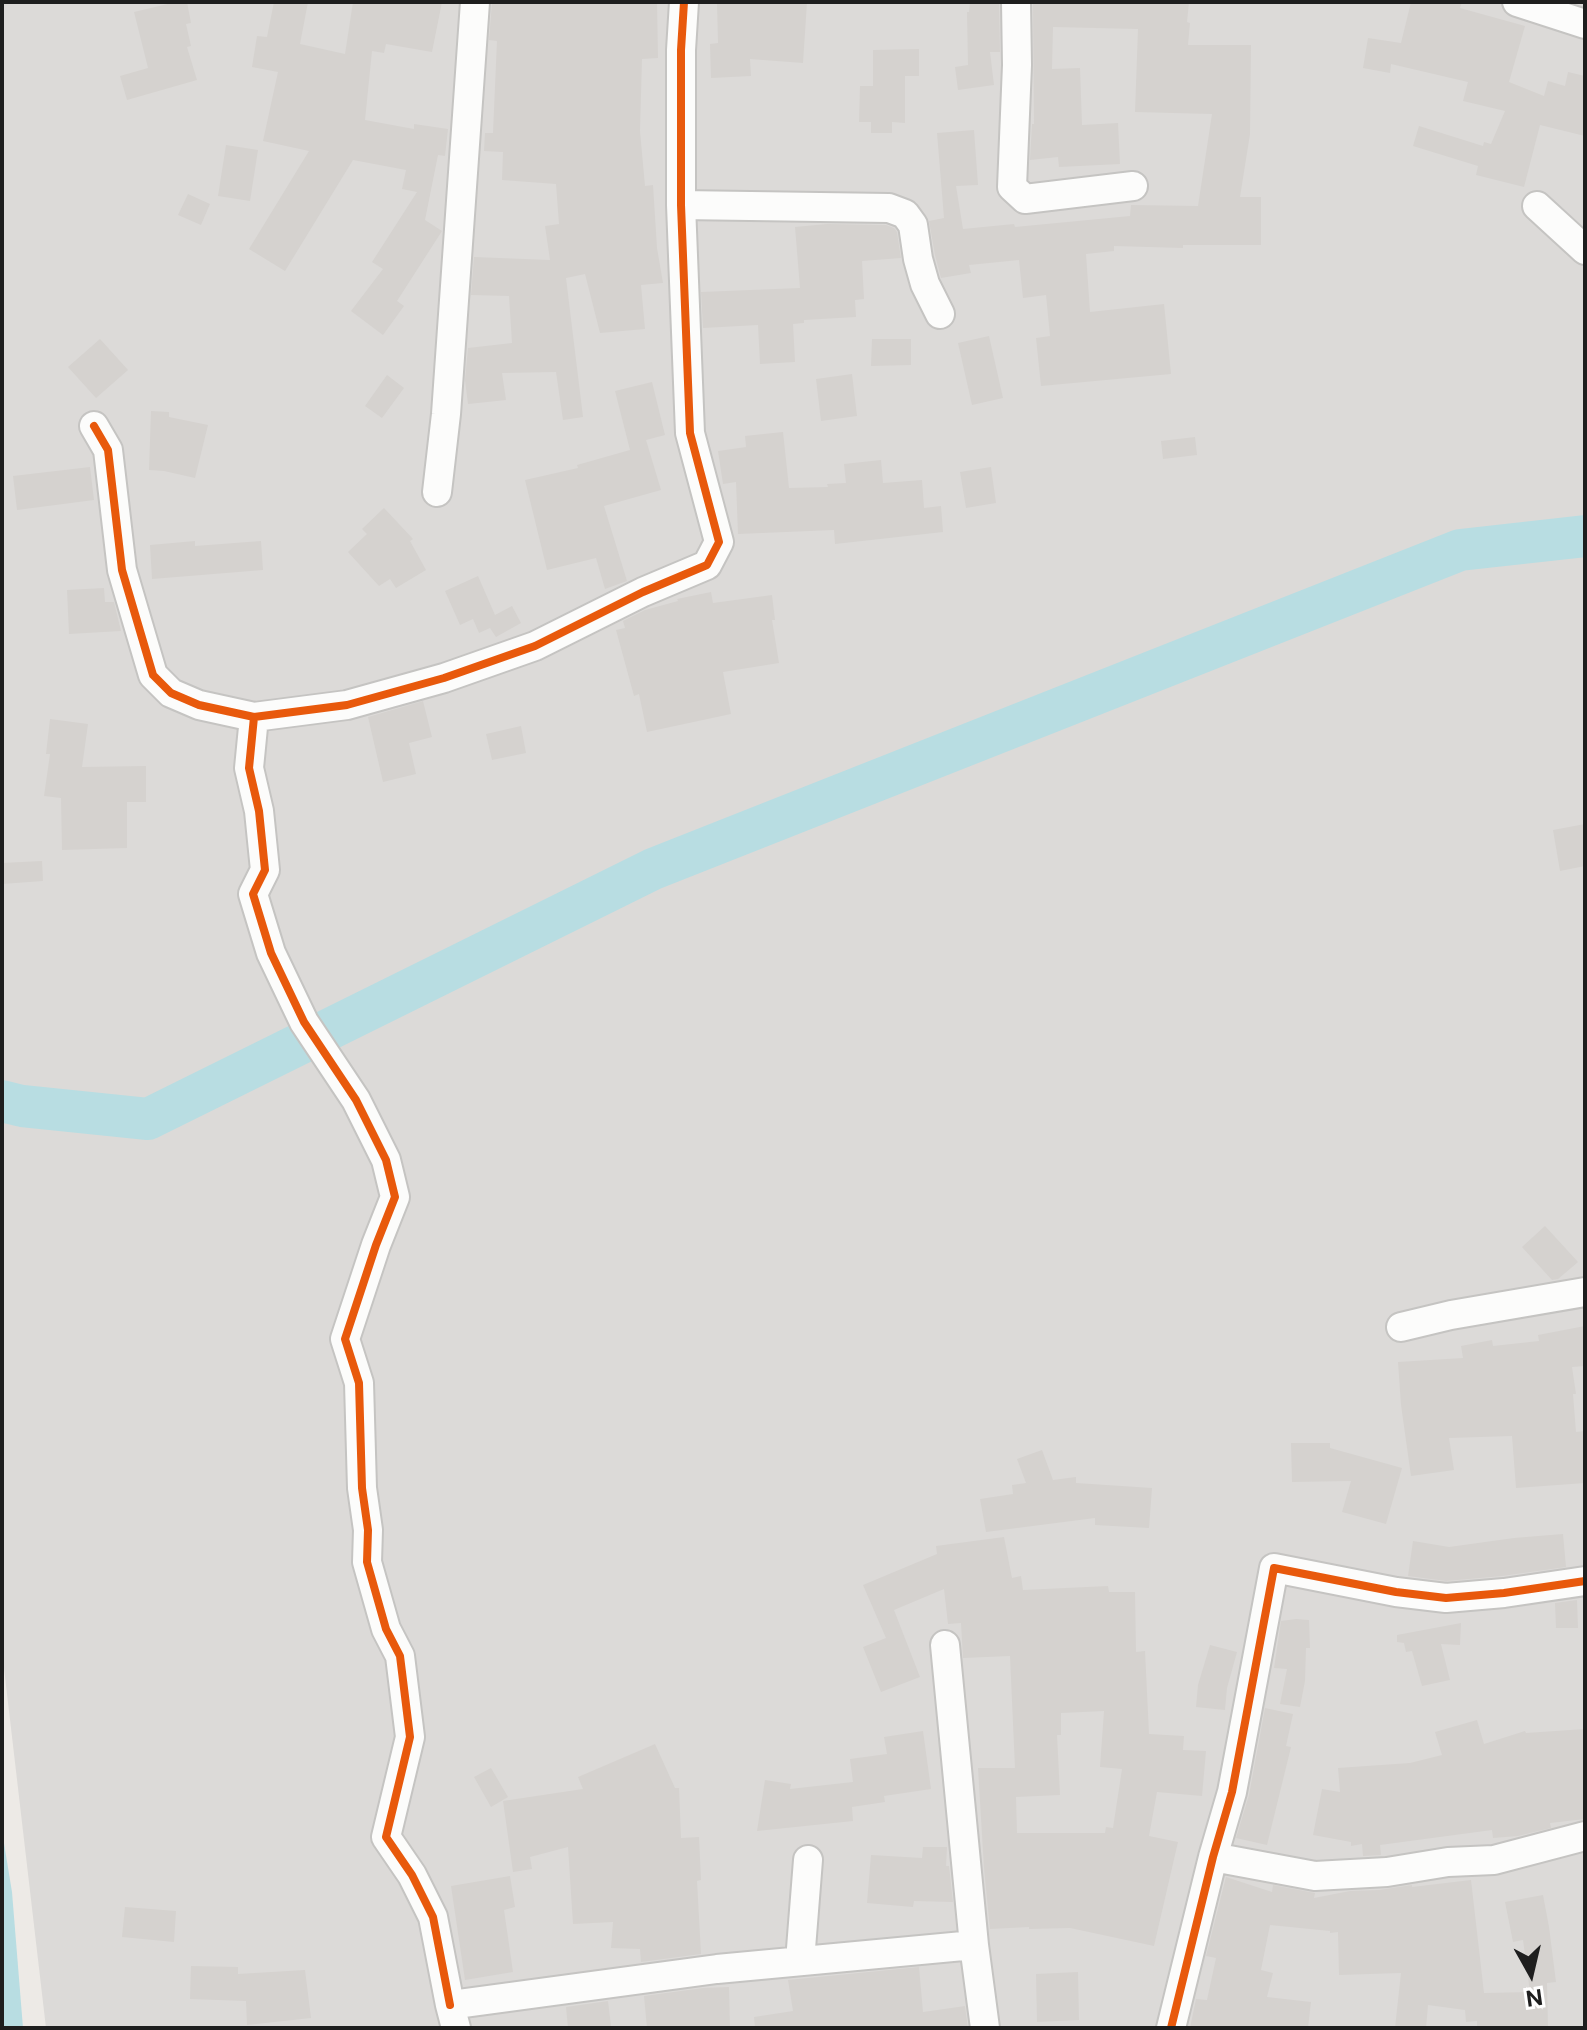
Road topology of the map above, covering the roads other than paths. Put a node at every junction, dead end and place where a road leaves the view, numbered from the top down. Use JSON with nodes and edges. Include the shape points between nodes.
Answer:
{"nodes":[{"id":1,"x":475,"y":2,"type":"edge"},
{"id":2,"x":684,"y":2,"type":"edge"},
{"id":3,"x":1016,"y":2,"type":"edge"},
{"id":4,"x":1517,"y":2,"type":"edge"},
{"id":5,"x":1585,"y":24,"type":"edge"},
{"id":6,"x":1133,"y":186,"type":"dead end"},
{"id":7,"x":681,"y":205,"type":"junction"},
{"id":8,"x":1537,"y":206,"type":"dead end"},
{"id":9,"x":1585,"y":250,"type":"edge"},
{"id":10,"x":940,"y":314,"type":"dead end"},
{"id":11,"x":94,"y":426,"type":"dead end"},
{"id":12,"x":437,"y":492,"type":"dead end"},
{"id":13,"x":254,"y":717,"type":"junction"},
{"id":14,"x":1585,"y":1292,"type":"edge"},
{"id":15,"x":1401,"y":1327,"type":"dead end"},
{"id":16,"x":1585,"y":1581,"type":"edge"},
{"id":17,"x":945,"y":1645,"type":"dead end"},
{"id":18,"x":1585,"y":1836,"type":"edge"},
{"id":19,"x":1213,"y":1857,"type":"junction"},
{"id":20,"x":808,"y":1860,"type":"dead end"},
{"id":21,"x":974,"y":1945,"type":"junction"},
{"id":22,"x":800,"y":1961,"type":"junction"},
{"id":23,"x":453,"y":2017,"type":"edge"},
{"id":24,"x":985,"y":2028,"type":"edge"},
{"id":25,"x":1171,"y":2028,"type":"edge"}],
"edges":[{"from":1,"to":12,"type":"street"},
{"from":2,"to":7,"type":"street"},
{"from":3,"to":6,"type":"street","via":[[1012,187],[1025,199]]},
{"from":4,"to":5,"type":"street"},
{"from":7,"to":10,"type":"street","via":[[889,208],[905,214],[913,225],[925,284]]},
{"from":7,"to":13,"type":"street","via":[[690,433],[719,542],[707,565],[535,646],[444,678],[347,705]]},
{"from":8,"to":9,"type":"street"},
{"from":11,"to":13,"type":"street","via":[[108,450],[122,570],[153,675],[171,693],[199,705]]},
{"from":13,"to":23,"type":"street","via":[[249,768],[265,870],[253,894],[271,953],[304,1022],[356,1100],[386,1160],[395,1197],[345,1339],[359,1383],[367,1562],[386,1629],[400,1656],[410,1737],[386,1837],[433,1917]]},
{"from":14,"to":15,"type":"street"},
{"from":16,"to":19,"type":"street","via":[[1446,1598],[1274,1568],[1232,1792]]},
{"from":17,"to":21,"type":"street"},
{"from":18,"to":19,"type":"street","via":[[1494,1860],[1343,1875],[1315,1876]]},
{"from":19,"to":25,"type":"street"},
{"from":20,"to":22,"type":"street"},
{"from":21,"to":22,"type":"street"},
{"from":21,"to":24,"type":"street"},
{"from":22,"to":23,"type":"street","via":[[717,1969]]}]}
